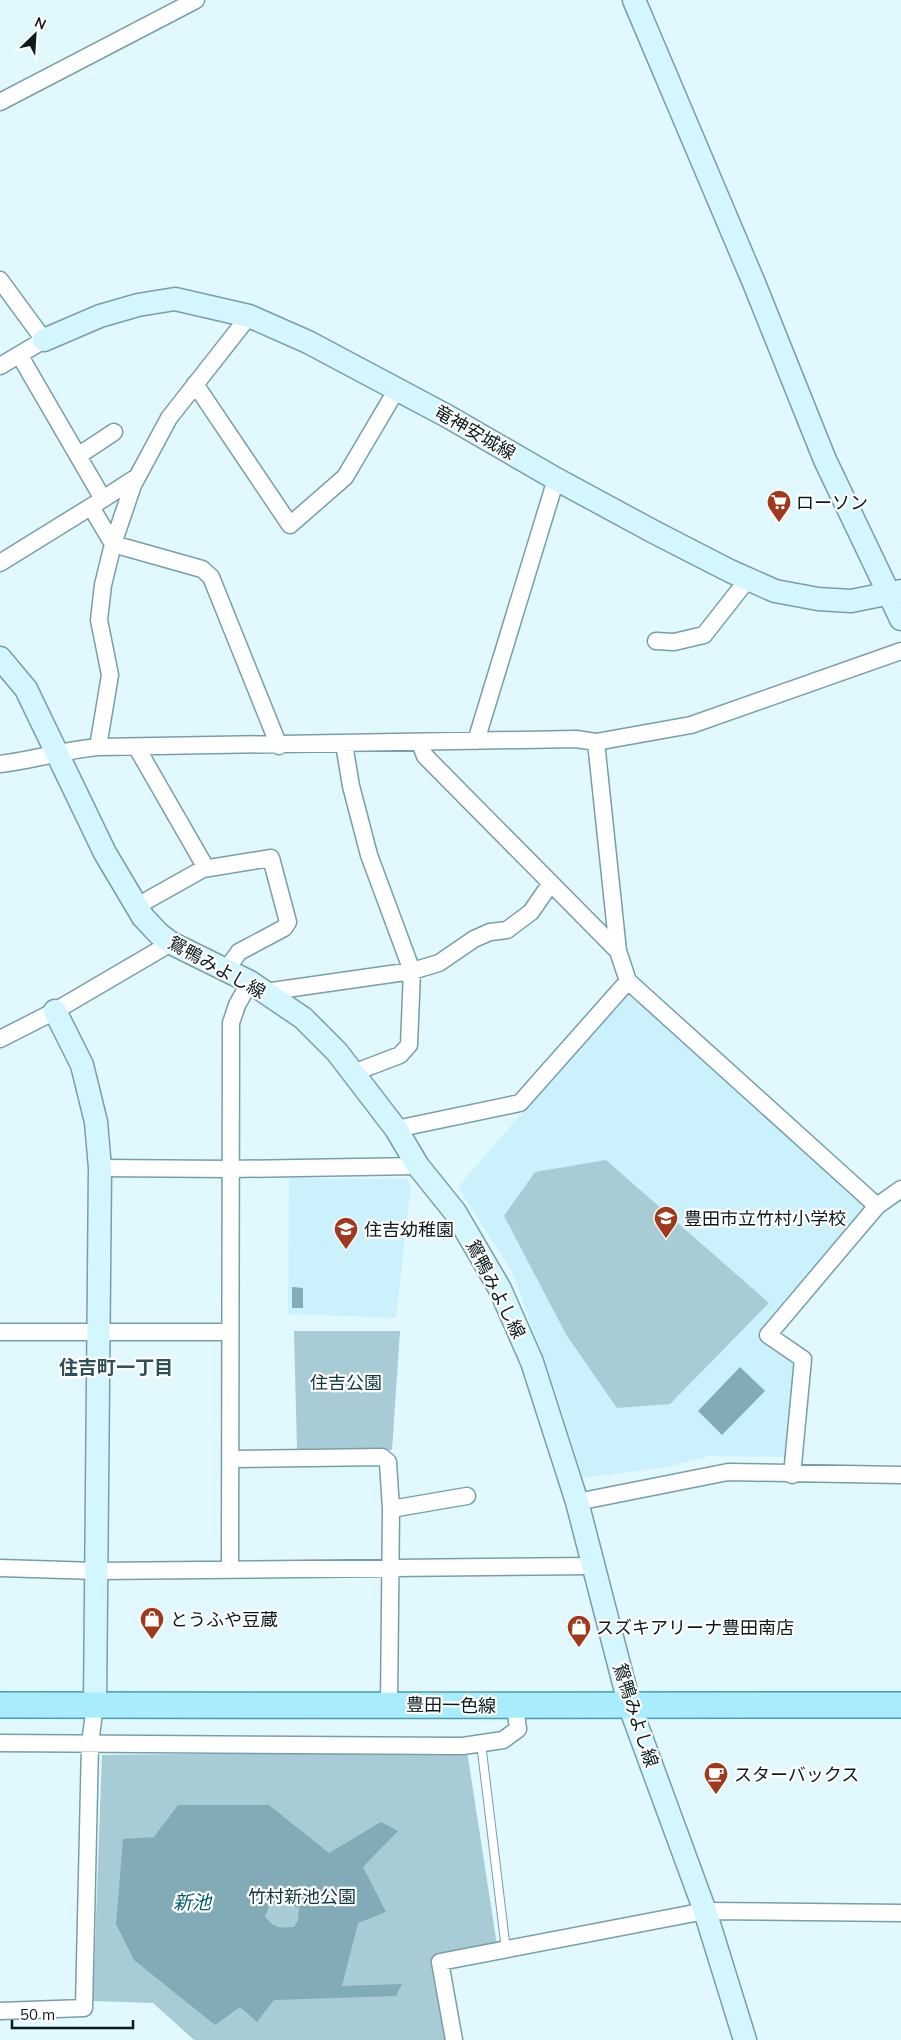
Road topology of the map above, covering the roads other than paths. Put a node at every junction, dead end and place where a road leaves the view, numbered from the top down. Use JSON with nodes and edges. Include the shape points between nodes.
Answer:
{"nodes":[{"id":1,"x":196,"y":0,"type":"edge"},
{"id":2,"x":634,"y":0,"type":"edge"},
{"id":3,"x":1,"y":99,"type":"edge"},
{"id":4,"x":0,"y":280,"type":"edge"},
{"id":5,"x":249,"y":316,"type":"junction"},
{"id":6,"x":44,"y":340,"type":"junction"},
{"id":7,"x":20,"y":356,"type":"junction"},
{"id":8,"x":0,"y":366,"type":"edge"},
{"id":9,"x":195,"y":384,"type":"junction"},
{"id":10,"x":397,"y":389,"type":"junction"},
{"id":11,"x":114,"y":432,"type":"dead end"},
{"id":12,"x":78,"y":456,"type":"junction"},
{"id":13,"x":137,"y":477,"type":"junction"},
{"id":14,"x":556,"y":479,"type":"junction"},
{"id":15,"x":97,"y":503,"type":"junction"},
{"id":16,"x":113,"y":544,"type":"junction"},
{"id":17,"x":0,"y":563,"type":"edge"},
{"id":18,"x":748,"y":579,"type":"junction"},
{"id":19,"x":896,"y":592,"type":"edge"},
{"id":20,"x":901,"y":619,"type":"edge"},
{"id":21,"x":656,"y":641,"type":"dead end"},
{"id":22,"x":901,"y":651,"type":"edge"},
{"id":23,"x":0,"y":658,"type":"edge"},
{"id":24,"x":476,"y":741,"type":"junction"},
{"id":25,"x":596,"y":742,"type":"junction"},
{"id":26,"x":420,"y":743,"type":"junction"},
{"id":27,"x":344,"y":744,"type":"junction"},
{"id":28,"x":279,"y":746,"type":"junction"},
{"id":29,"x":98,"y":748,"type":"junction"},
{"id":30,"x":137,"y":748,"type":"junction"},
{"id":31,"x":56,"y":755,"type":"junction"},
{"id":32,"x":0,"y":764,"type":"edge"},
{"id":33,"x":206,"y":868,"type":"junction"},
{"id":34,"x":551,"y":883,"type":"junction"},
{"id":35,"x":137,"y":906,"type":"junction"},
{"id":36,"x":171,"y":942,"type":"junction"},
{"id":37,"x":618,"y":950,"type":"junction"},
{"id":38,"x":226,"y":970,"type":"junction"},
{"id":39,"x":412,"y":971,"type":"junction"},
{"id":40,"x":628,"y":981,"type":"junction"},
{"id":41,"x":258,"y":987,"type":"junction"},
{"id":42,"x":55,"y":1011,"type":"junction"},
{"id":43,"x":0,"y":1039,"type":"edge"},
{"id":44,"x":353,"y":1073,"type":"junction"},
{"id":45,"x":396,"y":1129,"type":"junction"},
{"id":46,"x":418,"y":1166,"type":"junction"},
{"id":47,"x":100,"y":1168,"type":"junction"},
{"id":48,"x":230,"y":1169,"type":"junction"},
{"id":49,"x":901,"y":1189,"type":"edge"},
{"id":50,"x":877,"y":1206,"type":"junction"},
{"id":51,"x":0,"y":1332,"type":"edge"},
{"id":52,"x":230,"y":1332,"type":"junction"},
{"id":53,"x":97,"y":1333,"type":"junction"},
{"id":54,"x":231,"y":1459,"type":"junction"},
{"id":55,"x":792,"y":1474,"type":"junction"},
{"id":56,"x":901,"y":1475,"type":"edge"},
{"id":57,"x":467,"y":1496,"type":"dead end"},
{"id":58,"x":577,"y":1502,"type":"junction"},
{"id":59,"x":391,"y":1509,"type":"junction"},
{"id":60,"x":594,"y":1566,"type":"junction"},
{"id":61,"x":0,"y":1568,"type":"edge"},
{"id":62,"x":230,"y":1568,"type":"junction"},
{"id":63,"x":389,"y":1568,"type":"junction"},
{"id":64,"x":96,"y":1571,"type":"junction"},
{"id":65,"x":389,"y":1704,"type":"junction"},
{"id":66,"x":0,"y":1705,"type":"edge"},
{"id":67,"x":95,"y":1705,"type":"junction"},
{"id":68,"x":901,"y":1705,"type":"edge"},
{"id":69,"x":515,"y":1706,"type":"junction"},
{"id":70,"x":630,"y":1707,"type":"junction"},
{"id":71,"x":0,"y":1743,"type":"edge"},
{"id":72,"x":481,"y":1743,"type":"junction"},
{"id":73,"x":90,"y":1744,"type":"junction"},
{"id":74,"x":705,"y":1911,"type":"junction"},
{"id":75,"x":901,"y":1913,"type":"edge"},
{"id":76,"x":506,"y":1950,"type":"junction"},
{"id":77,"x":0,"y":2011,"type":"edge"},
{"id":78,"x":454,"y":2040,"type":"edge"},
{"id":79,"x":744,"y":2040,"type":"edge"}],
"edges":[{"from":1,"to":3,"type":"street"},
{"from":2,"to":19,"type":"street","via":[[825,460]]},
{"from":4,"to":6,"type":"street"},
{"from":5,"to":6,"type":"street","name":"竜神安城線","via":[[176,299],[100,316]]},
{"from":5,"to":9,"type":"street"},
{"from":5,"to":10,"type":"street","name":"竜神安城線","via":[[308,342]]},
{"from":6,"to":7,"type":"street"},
{"from":7,"to":8,"type":"street"},
{"from":7,"to":12,"type":"street"},
{"from":9,"to":10,"type":"street","via":[[290,525],[345,477]]},
{"from":9,"to":13,"type":"street","via":[[169,418]]},
{"from":10,"to":14,"type":"street","name":"竜神安城線"},
{"from":11,"to":12,"type":"street"},
{"from":12,"to":15,"type":"street"},
{"from":13,"to":15,"type":"street"},
{"from":13,"to":16,"type":"street"},
{"from":14,"to":18,"type":"street","name":"竜神安城線"},
{"from":14,"to":24,"type":"street"},
{"from":15,"to":16,"type":"street"},
{"from":15,"to":17,"type":"street"},
{"from":16,"to":28,"type":"street","via":[[202,568],[211,577]]},
{"from":16,"to":29,"type":"street","via":[[99,620],[110,675]]},
{"from":18,"to":19,"type":"street","name":"竜神安城線","via":[[775,591],[818,599],[851,601]]},
{"from":18,"to":21,"type":"street","via":[[704,635],[674,642]]},
{"from":19,"to":20,"type":"street"},
{"from":22,"to":25,"type":"street","via":[[691,725]]},
{"from":23,"to":31,"type":"street","name":"鴛鴨みよし線","via":[[26,689]]},
{"from":24,"to":25,"type":"street","via":[[576,738]]},
{"from":24,"to":26,"type":"street"},
{"from":25,"to":37,"type":"street"},
{"from":26,"to":27,"type":"street"},
{"from":26,"to":34,"type":"street","via":[[425,756]]},
{"from":27,"to":28,"type":"street"},
{"from":27,"to":39,"type":"street","via":[[369,855]]},
{"from":28,"to":30,"type":"street"},
{"from":29,"to":30,"type":"street"},
{"from":29,"to":31,"type":"street"},
{"from":30,"to":33,"type":"street"},
{"from":31,"to":32,"type":"street"},
{"from":31,"to":35,"type":"street","name":"鴛鴨みよし線","via":[[105,853]]},
{"from":33,"to":35,"type":"street"},
{"from":33,"to":38,"type":"street","via":[[271,858],[288,922],[284,928],[239,952]]},
{"from":34,"to":37,"type":"street"},
{"from":34,"to":39,"type":"street","via":[[531,912],[507,930],[490,932],[439,963]]},
{"from":35,"to":36,"type":"street","name":"鴛鴨みよし線","via":[[159,934]]},
{"from":36,"to":38,"type":"street","name":"鴛鴨みよし線"},
{"from":36,"to":42,"type":"street"},
{"from":37,"to":40,"type":"street"},
{"from":38,"to":41,"type":"street","name":"鴛鴨みよし線"},
{"from":39,"to":41,"type":"street"},
{"from":39,"to":44,"type":"street","via":[[408,1044],[400,1055]]},
{"from":40,"to":45,"type":"street","via":[[520,1103]]},
{"from":40,"to":50,"type":"street"},
{"from":41,"to":44,"type":"street","name":"鴛鴨みよし線","via":[[303,1018]]},
{"from":41,"to":48,"type":"street","via":[[237,1005],[231,1023]]},
{"from":42,"to":43,"type":"street"},
{"from":42,"to":47,"type":"street","via":[[82,1065],[96,1122]]},
{"from":44,"to":45,"type":"street","name":"鴛鴨みよし線"},
{"from":45,"to":46,"type":"street","name":"鴛鴨みよし線"},
{"from":46,"to":48,"type":"street"},
{"from":46,"to":58,"type":"street","name":"鴛鴨みよし線","via":[[455,1212],[500,1289],[532,1362]]},
{"from":47,"to":48,"type":"street"},
{"from":47,"to":53,"type":"street"},
{"from":48,"to":52,"type":"street"},
{"from":49,"to":50,"type":"street"},
{"from":50,"to":55,"type":"street","via":[[768,1335],[803,1359]]},
{"from":51,"to":53,"type":"street"},
{"from":52,"to":53,"type":"street"},
{"from":52,"to":54,"type":"street"},
{"from":53,"to":64,"type":"street"},
{"from":54,"to":59,"type":"street","via":[[382,1457],[388,1462]]},
{"from":54,"to":62,"type":"street"},
{"from":55,"to":56,"type":"street"},
{"from":55,"to":58,"type":"street","via":[[728,1472]]},
{"from":57,"to":59,"type":"street"},
{"from":58,"to":60,"type":"street","name":"鴛鴨みよし線"},
{"from":59,"to":63,"type":"street"},
{"from":60,"to":63,"type":"street"},
{"from":60,"to":70,"type":"street","name":"鴛鴨みよし線"},
{"from":61,"to":64,"type":"street"},
{"from":62,"to":63,"type":"street"},
{"from":62,"to":64,"type":"street"},
{"from":63,"to":65,"type":"street"},
{"from":64,"to":67,"type":"street"},
{"from":65,"to":67,"type":"main road","name":"豊田一色線"},
{"from":65,"to":69,"type":"main road","name":"豊田一色線"},
{"from":66,"to":67,"type":"main road","name":"豊田一色線"},
{"from":67,"to":73,"type":"street"},
{"from":68,"to":70,"type":"main road","name":"豊田一色線"},
{"from":69,"to":70,"type":"main road","name":"豊田一色線"},
{"from":69,"to":72,"type":"street","via":[[518,1729],[503,1740]]},
{"from":70,"to":74,"type":"street","name":"鴛鴨みよし線"},
{"from":71,"to":73,"type":"street"},
{"from":72,"to":73,"type":"street","via":[[463,1746]]},
{"from":72,"to":76,"type":"lane"},
{"from":73,"to":77,"type":"street","via":[[84,2008]]},
{"from":74,"to":75,"type":"street"},
{"from":74,"to":76,"type":"street"},
{"from":74,"to":79,"type":"street","name":"鴛鴨みよし線"},
{"from":76,"to":78,"type":"street","via":[[440,1962]]}]}
